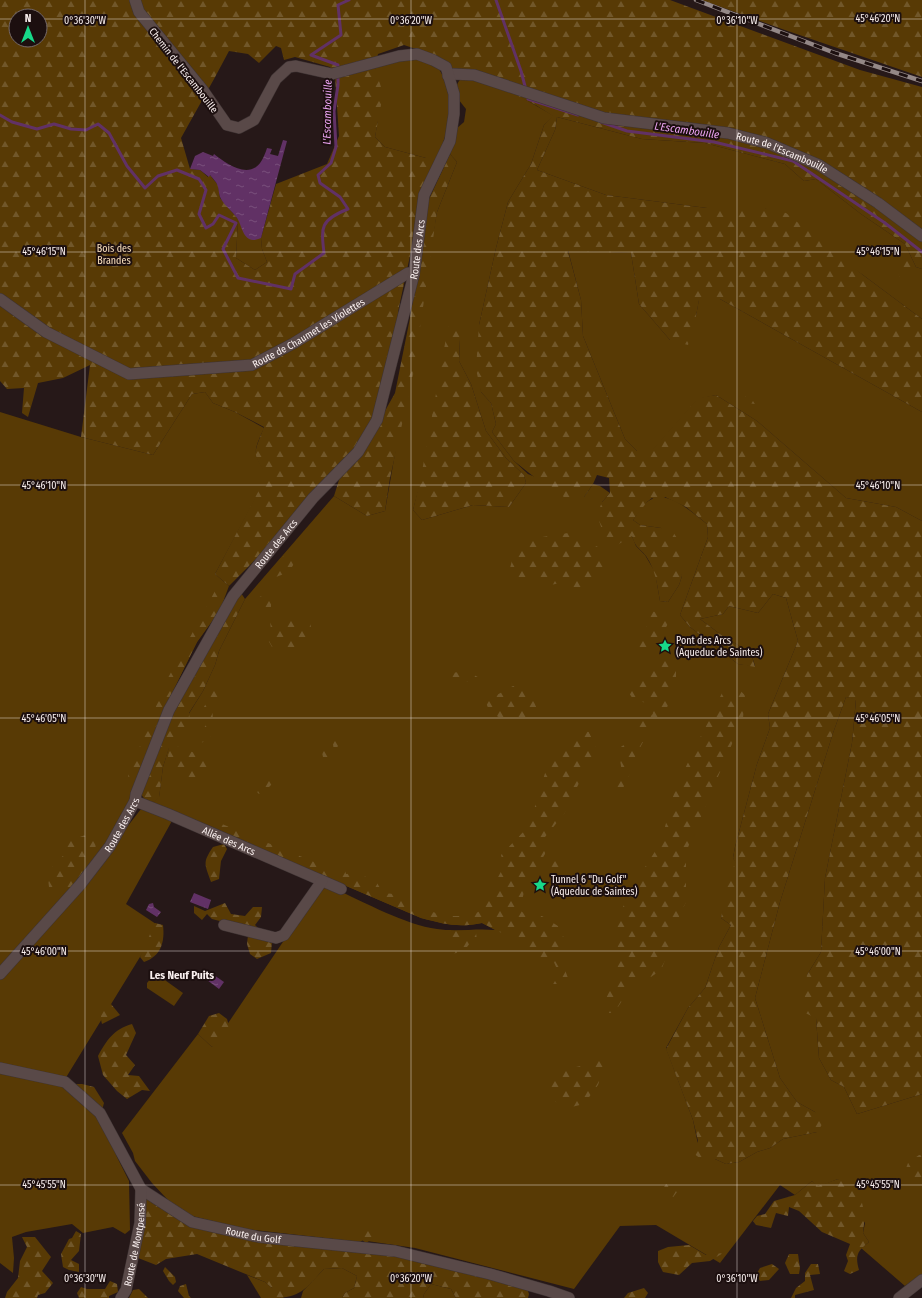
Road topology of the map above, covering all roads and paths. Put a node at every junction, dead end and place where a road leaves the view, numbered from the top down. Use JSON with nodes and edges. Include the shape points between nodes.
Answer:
{"nodes":[{"id":1,"x":134,"y":0,"type":"edge"},
{"id":2,"x":448,"y":76,"type":"junction"},
{"id":3,"x":922,"y":236,"type":"edge"},
{"id":4,"x":414,"y":274,"type":"junction"},
{"id":5,"x":0,"y":299,"type":"edge"},
{"id":6,"x":135,"y":801,"type":"junction"},
{"id":7,"x":322,"y":881,"type":"junction"},
{"id":8,"x":341,"y":889,"type":"dead end"},
{"id":9,"x":224,"y":925,"type":"dead end"},
{"id":10,"x":0,"y":974,"type":"edge"},
{"id":11,"x":0,"y":1068,"type":"edge"},
{"id":12,"x":141,"y":1189,"type":"junction"},
{"id":13,"x":922,"y":1280,"type":"edge"},
{"id":14,"x":546,"y":1294,"type":"edge"},
{"id":15,"x":121,"y":1298,"type":"edge"},
{"id":16,"x":569,"y":1298,"type":"edge"},
{"id":17,"x":899,"y":1298,"type":"edge"}],
"edges":[{"from":1,"to":2,"type":"street","name":"Chemin de l'Escambouille","via":[[139,12],[202,89],[227,125],[238,128],[254,120],[276,79],[289,67],[338,72],[416,54],[446,67]]},
{"from":2,"to":3,"type":"street","name":"Route de l'Escambouille","via":[[474,75],[604,118],[728,133],[767,143],[819,165],[878,203]]},
{"from":2,"to":4,"type":"street","name":"Route des Arcs","via":[[454,94],[450,141],[424,195]]},
{"from":4,"to":5,"type":"street","name":"Route de Chaumet les Violettes","via":[[408,273],[294,343],[252,365],[128,374],[46,332]]},
{"from":4,"to":6,"type":"street","name":"Route des Arcs","via":[[377,420],[358,452],[314,498],[233,596],[169,710]]},
{"from":6,"to":7,"type":"street","name":"Allée des Arcs"},
{"from":6,"to":10,"type":"street","name":"Route des Arcs","via":[[110,846],[80,885]]},
{"from":7,"to":8,"type":"street","name":"Allée des Arcs"},
{"from":7,"to":9,"type":"street","via":[[284,935],[276,938]]},
{"from":11,"to":12,"type":"street","name":"Route du Golf","via":[[65,1082],[100,1113]]},
{"from":12,"to":14,"type":"street","name":"Route du Golf","via":[[192,1222],[259,1237],[395,1251],[490,1274]]},
{"from":12,"to":15,"type":"street","name":"Route de Montpensé","via":[[140,1223],[126,1290]]},
{"from":13,"to":17,"type":"street"},
{"from":14,"to":16,"type":"street","name":"Route du Golf"}]}
